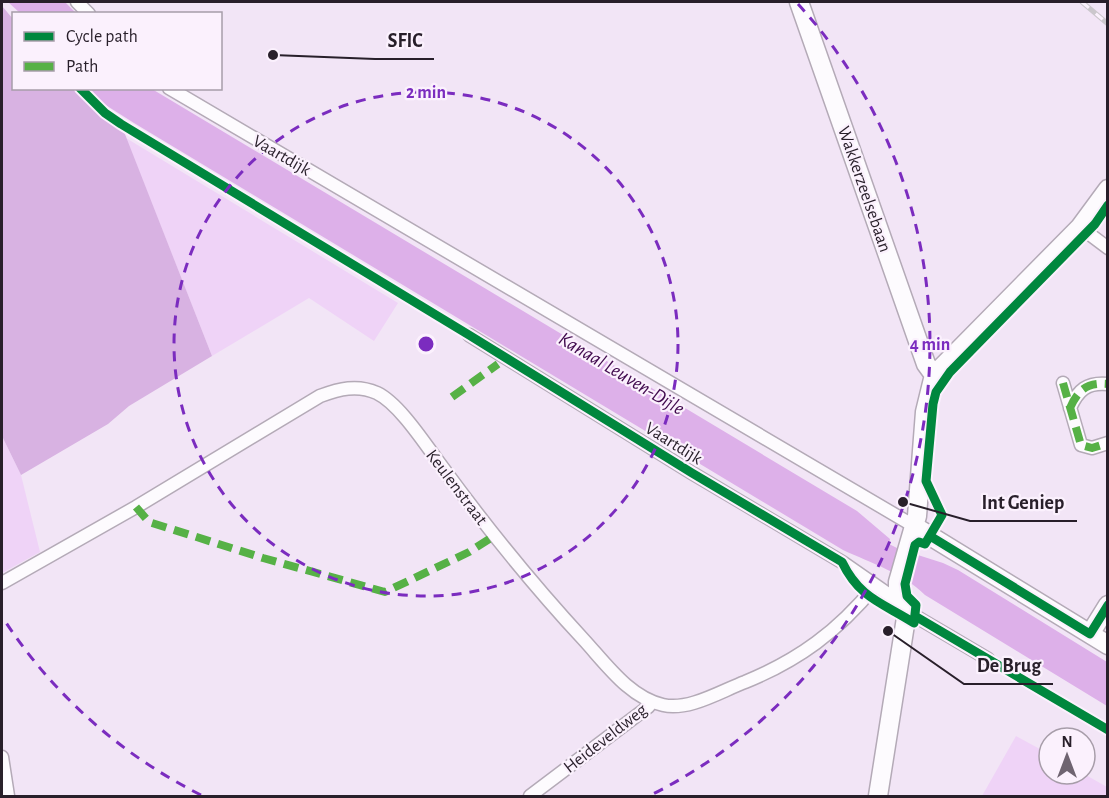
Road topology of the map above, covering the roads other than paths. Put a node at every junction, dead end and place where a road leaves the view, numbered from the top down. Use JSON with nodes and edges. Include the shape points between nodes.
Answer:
{"nodes":[{"id":1,"x":799,"y":2,"type":"edge"},
{"id":2,"x":172,"y":90,"type":"edge"},
{"id":3,"x":1107,"y":189,"type":"edge"},
{"id":4,"x":1080,"y":227,"type":"junction"},
{"id":5,"x":1107,"y":248,"type":"edge"},
{"id":6,"x":469,"y":335,"type":"dead end"},
{"id":7,"x":934,"y":375,"type":"junction"},
{"id":8,"x":1063,"y":383,"type":"dead end"},
{"id":9,"x":1107,"y":384,"type":"edge"},
{"id":10,"x":1070,"y":408,"type":"junction"},
{"id":11,"x":1107,"y":443,"type":"edge"},
{"id":12,"x":911,"y":535,"type":"junction"},
{"id":13,"x":2,"y":583,"type":"edge"},
{"id":14,"x":875,"y":586,"type":"junction"},
{"id":15,"x":898,"y":601,"type":"junction"},
{"id":16,"x":1107,"y":605,"type":"edge"},
{"id":17,"x":1090,"y":634,"type":"junction"},
{"id":18,"x":1107,"y":645,"type":"edge"},
{"id":19,"x":988,"y":658,"type":"dead end"},
{"id":20,"x":651,"y":702,"type":"junction"},
{"id":21,"x":2,"y":757,"type":"edge"},
{"id":22,"x":8,"y":796,"type":"edge"},
{"id":23,"x":530,"y":796,"type":"edge"},
{"id":24,"x":878,"y":796,"type":"edge"}],
"edges":[{"from":1,"to":7,"type":"street","name":"Wakkerzeelsebaan","via":[[926,364]]},
{"from":2,"to":12,"type":"street","name":"Vaartdijk"},
{"from":3,"to":4,"type":"street"},
{"from":4,"to":5,"type":"street"},
{"from":4,"to":7,"type":"street"},
{"from":6,"to":14,"type":"street","name":"Vaartdijk","via":[[842,562]]},
{"from":7,"to":12,"type":"street","via":[[925,412],[917,516]]},
{"from":8,"to":10,"type":"street"},
{"from":9,"to":10,"type":"street","via":[[1083,388]]},
{"from":10,"to":11,"type":"street","via":[[1080,445],[1092,448]]},
{"from":12,"to":15,"type":"street","via":[[898,582]]},
{"from":12,"to":17,"type":"street","name":"Vaartdijk"},
{"from":13,"to":20,"type":"street","name":"Keulenstraat","via":[[320,396],[357,388],[377,393],[390,402],[548,602],[629,687]]},
{"from":14,"to":15,"type":"street","name":"Vaartdijk"},
{"from":14,"to":20,"type":"street","via":[[826,636],[772,671],[693,702],[665,706]]},
{"from":15,"to":19,"type":"street","name":"Vaartdijk","via":[[915,616]]},
{"from":15,"to":24,"type":"street","via":[[905,611],[904,637]]},
{"from":16,"to":17,"type":"street"},
{"from":17,"to":18,"type":"street","name":"Vaartdijk"},
{"from":20,"to":23,"type":"street","name":"Heideveldweg"},
{"from":21,"to":22,"type":"street"}]}
